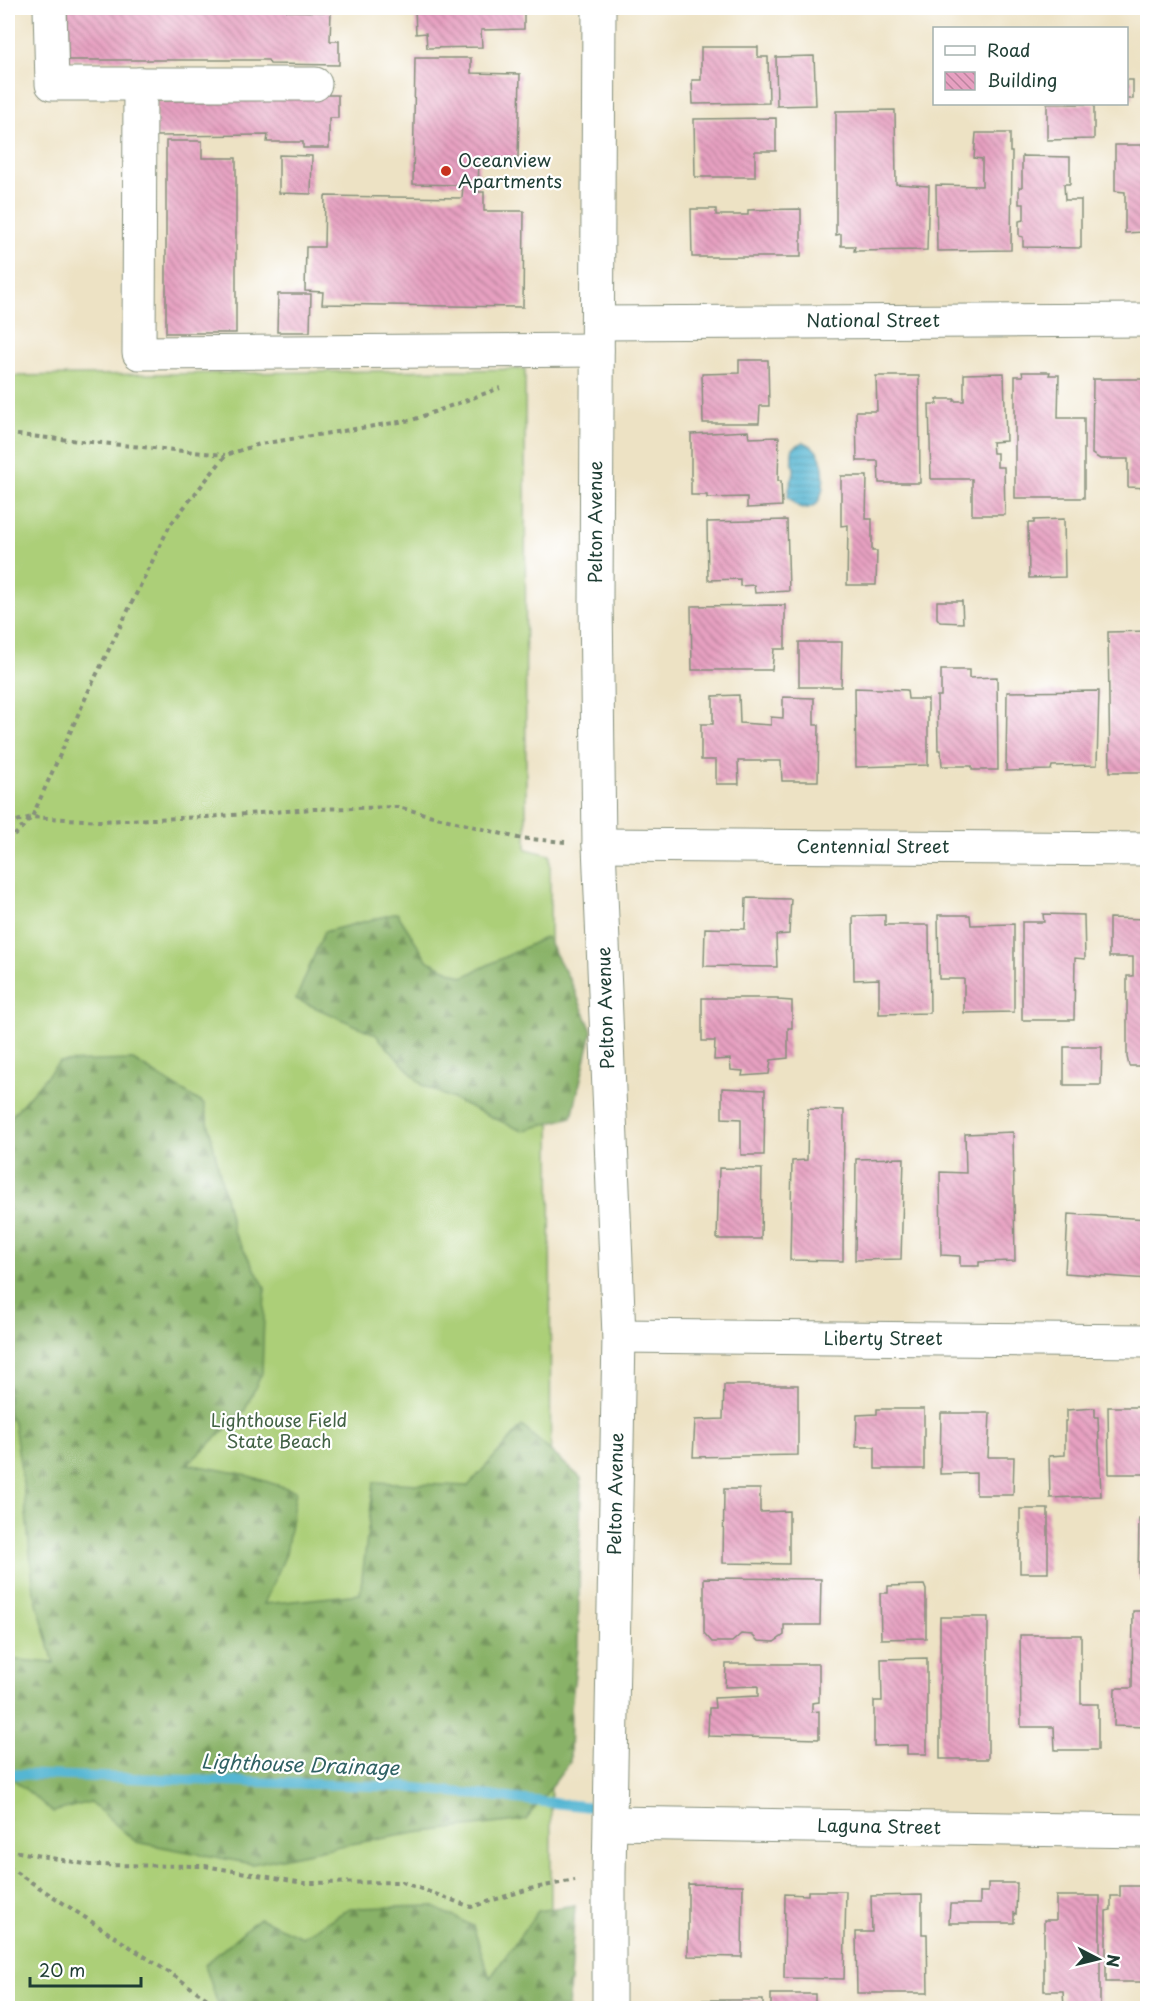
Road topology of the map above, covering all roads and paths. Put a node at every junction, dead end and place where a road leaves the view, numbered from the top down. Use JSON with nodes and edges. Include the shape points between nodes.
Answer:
{"nodes":[{"id":1,"x":50,"y":8,"type":"edge"},
{"id":2,"x":599,"y":8,"type":"edge"},
{"id":3,"x":140,"y":84,"type":"junction"},
{"id":4,"x":315,"y":84,"type":"dead end"},
{"id":5,"x":1148,"y":320,"type":"edge"},
{"id":6,"x":597,"y":336,"type":"junction"},
{"id":7,"x":505,"y":386,"type":"dead end"},
{"id":8,"x":8,"y":434,"type":"edge"},
{"id":9,"x":226,"y":455,"type":"junction"},
{"id":10,"x":32,"y":817,"type":"junction"},
{"id":11,"x":8,"y":823,"type":"edge"},
{"id":12,"x":8,"y":842,"type":"edge"},
{"id":13,"x":599,"y":845,"type":"junction"},
{"id":14,"x":1148,"y":849,"type":"edge"},
{"id":15,"x":619,"y":1336,"type":"junction"},
{"id":16,"x":1148,"y":1341,"type":"edge"},
{"id":17,"x":611,"y":1823,"type":"junction"},
{"id":18,"x":1148,"y":1831,"type":"edge"},
{"id":19,"x":8,"y":1850,"type":"edge"},
{"id":20,"x":8,"y":1867,"type":"edge"},
{"id":21,"x":609,"y":1874,"type":"junction"},
{"id":22,"x":220,"y":2008,"type":"edge"},
{"id":23,"x":609,"y":2008,"type":"edge"}],
"edges":[{"from":1,"to":3,"type":"street","via":[[52,84]]},
{"from":2,"to":6,"type":"street","name":"Pelton Avenue"},
{"from":3,"to":4,"type":"street"},
{"from":3,"to":6,"type":"street","name":"National Street","via":[[139,353]]},
{"from":5,"to":6,"type":"street","name":"National Street"},
{"from":6,"to":13,"type":"street","name":"Pelton Avenue"},
{"from":7,"to":9,"type":"path","via":[[412,420],[260,444]]},
{"from":8,"to":9,"type":"path"},
{"from":9,"to":10,"type":"path","via":[[170,525]]},
{"from":10,"to":11,"type":"path"},
{"from":10,"to":12,"type":"path"},
{"from":10,"to":13,"type":"path","via":[[99,821],[398,807],[518,838]]},
{"from":13,"to":14,"type":"street","name":"Centennial Street"},
{"from":13,"to":15,"type":"street","name":"Pelton Avenue"},
{"from":15,"to":16,"type":"street","name":"Liberty Street"},
{"from":15,"to":17,"type":"street","name":"Pelton Avenue"},
{"from":17,"to":18,"type":"street","name":"Laguna Street"},
{"from":17,"to":21,"type":"street","name":"Pelton Avenue"},
{"from":19,"to":21,"type":"path","via":[[90,1865],[205,1866],[304,1883],[402,1882],[471,1907],[529,1889]]},
{"from":20,"to":22,"type":"path"},
{"from":21,"to":23,"type":"street","name":"Pelton Avenue"}]}
